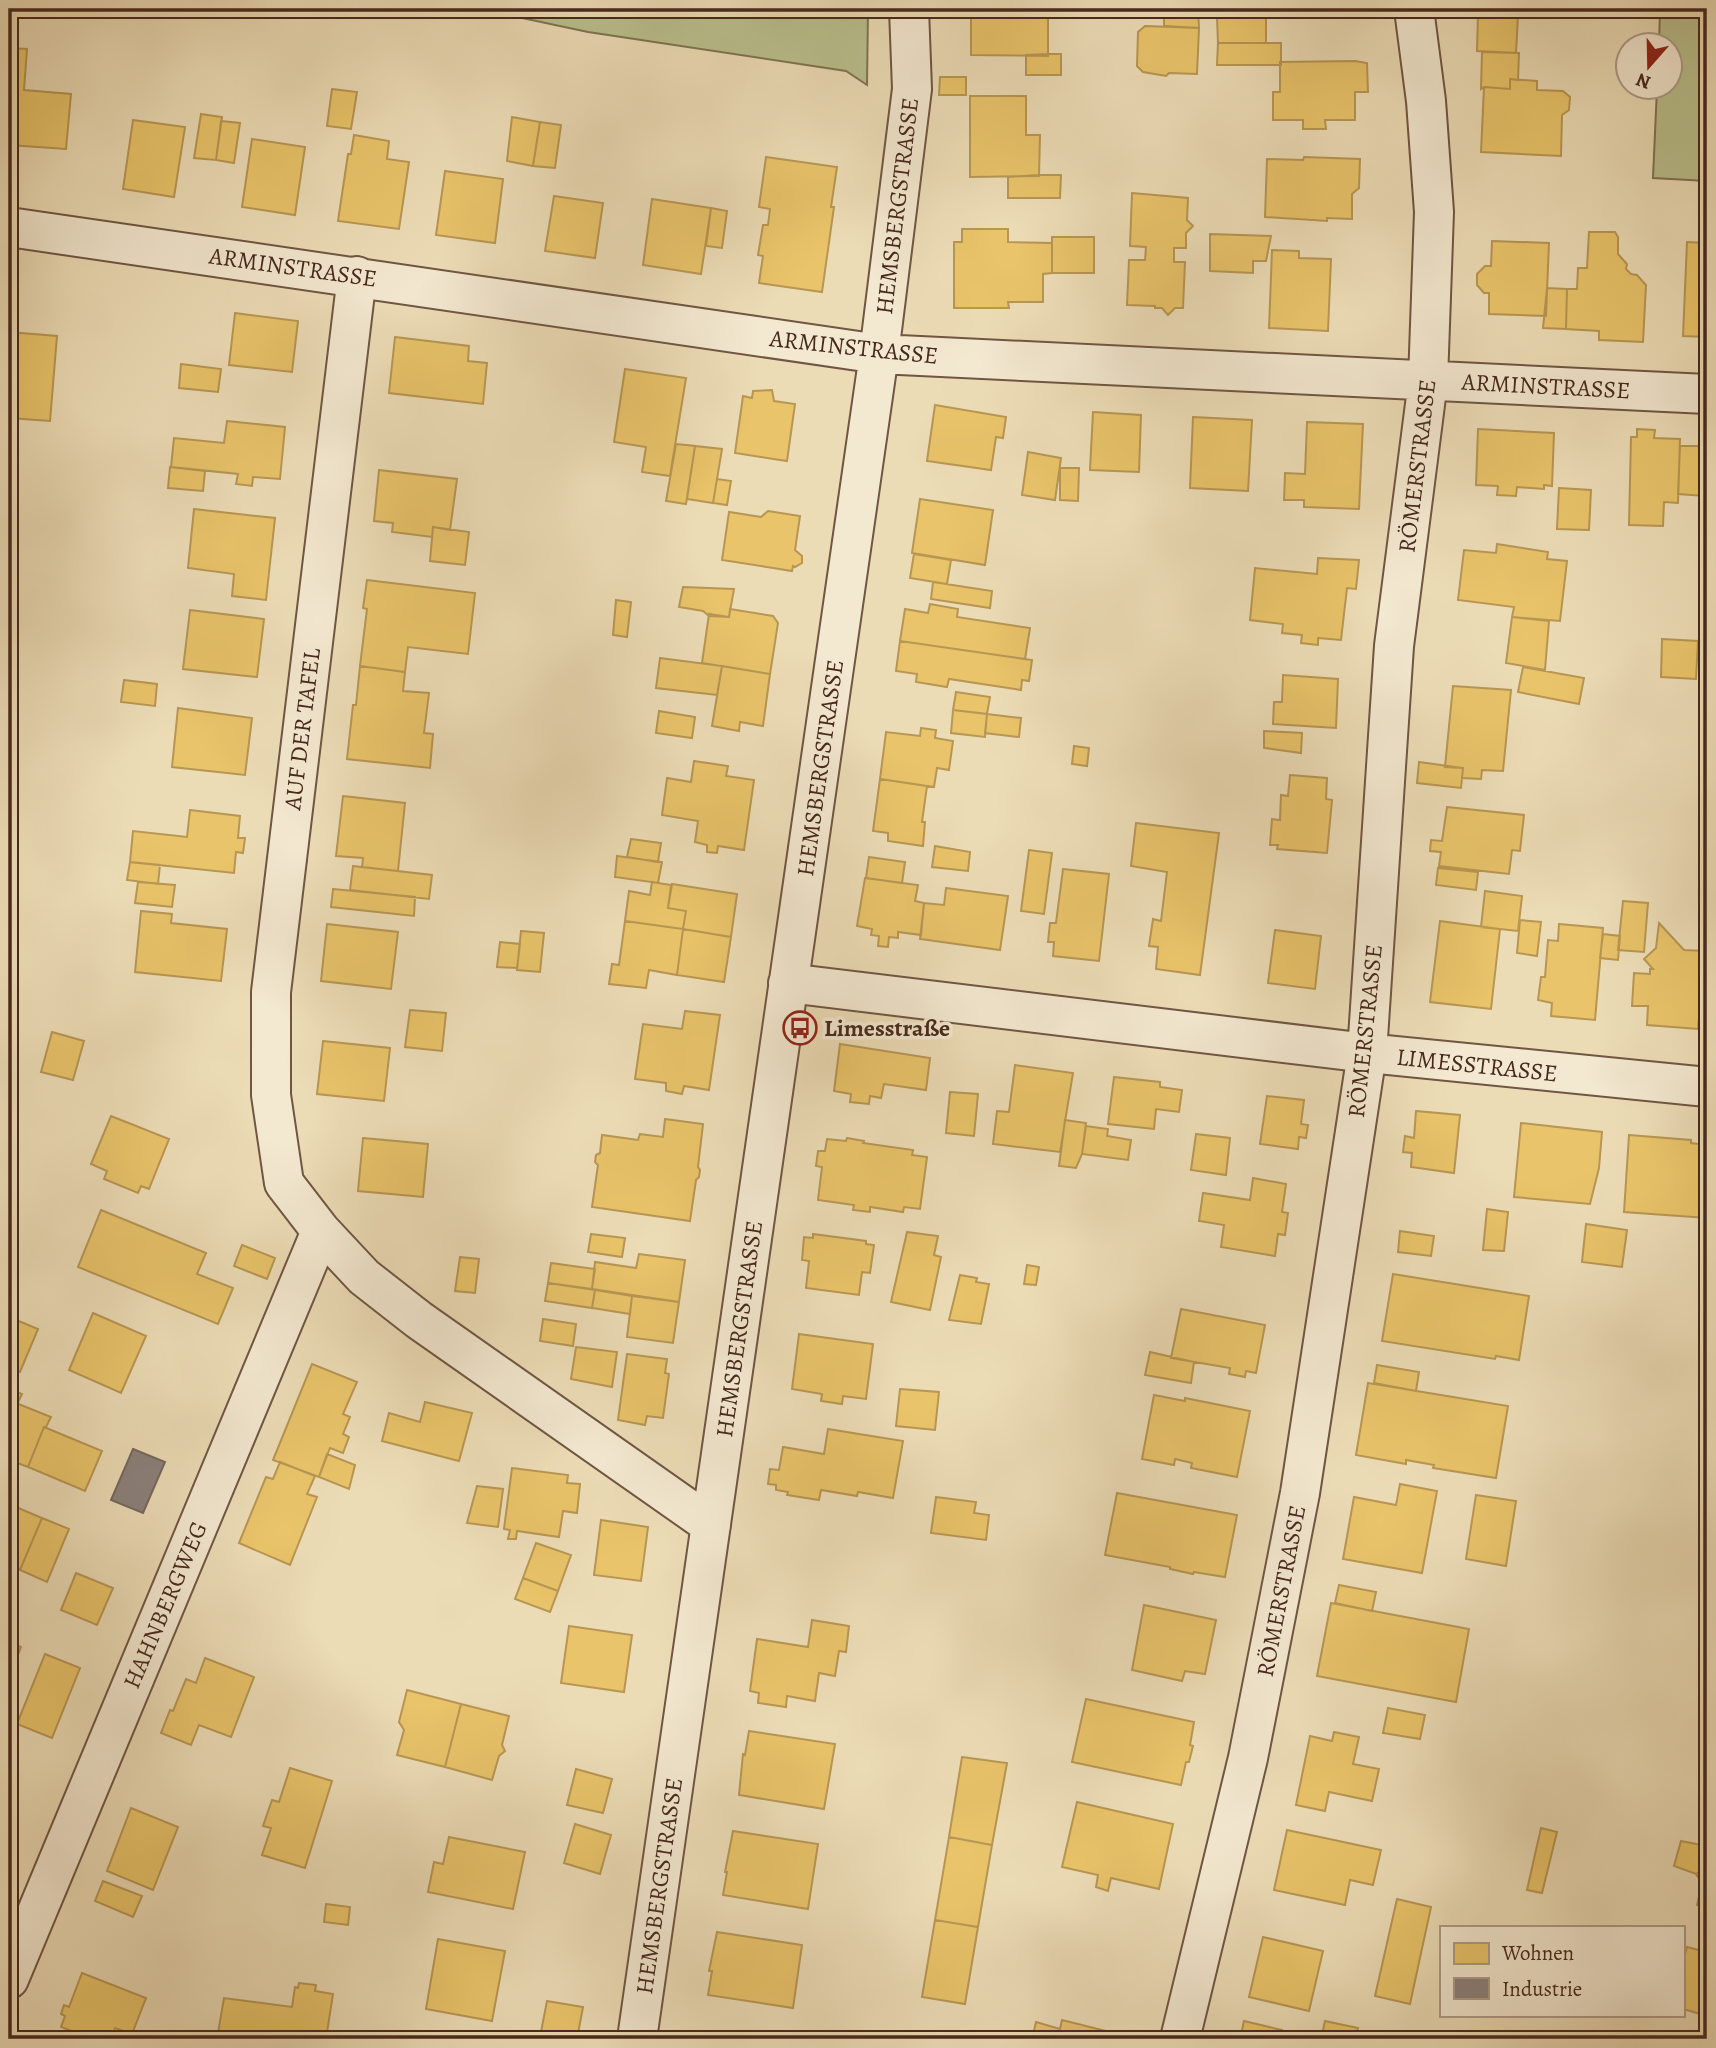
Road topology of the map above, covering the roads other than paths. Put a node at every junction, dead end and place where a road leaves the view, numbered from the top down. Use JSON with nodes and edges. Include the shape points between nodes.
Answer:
{"nodes":[{"id":1,"x":909,"y":9,"type":"edge"},
{"id":2,"x":1414,"y":9,"type":"edge"},
{"id":3,"x":9,"y":227,"type":"edge"},
{"id":4,"x":357,"y":276,"type":"junction"},
{"id":5,"x":879,"y":354,"type":"junction"},
{"id":6,"x":1429,"y":381,"type":"junction"},
{"id":7,"x":1707,"y":394,"type":"edge"},
{"id":8,"x":788,"y":983,"type":"junction"},
{"id":9,"x":1367,"y":1053,"type":"junction"},
{"id":10,"x":1707,"y":1087,"type":"edge"},
{"id":11,"x":321,"y":1231,"type":"junction"},
{"id":12,"x":711,"y":1525,"type":"junction"},
{"id":13,"x":9,"y":1979,"type":"edge"},
{"id":14,"x":637,"y":2039,"type":"edge"},
{"id":15,"x":1180,"y":2039,"type":"edge"}],
"edges":[{"from":1,"to":5,"type":"street","name":"HEMSBERGSTRASSE","via":[[912,89]]},
{"from":2,"to":6,"type":"street","name":"RÖMERSTRASSE","via":[[1434,212]]},
{"from":3,"to":4,"type":"street","name":"ARMINSTRASSE"},
{"from":4,"to":5,"type":"street","name":"ARMINSTRASSE"},
{"from":4,"to":11,"type":"street","name":"AUF DER TAFEL","via":[[271,992],[271,1094],[284,1183]]},
{"from":5,"to":6,"type":"street","name":"ARMINSTRASSE"},
{"from":5,"to":8,"type":"street","name":"HEMSBERGSTRASSE"},
{"from":6,"to":7,"type":"street","name":"ARMINSTRASSE"},
{"from":6,"to":9,"type":"street","name":"RÖMERSTRASSE","via":[[1394,646]]},
{"from":8,"to":9,"type":"street","name":"LIMESSTRASSE"},
{"from":8,"to":12,"type":"street","name":"HEMSBERGSTRASSE"},
{"from":9,"to":10,"type":"street","name":"LIMESSTRASSE"},
{"from":9,"to":15,"type":"street","name":"RÖMERSTRASSE","via":[[1300,1493],[1248,1758]]},
{"from":11,"to":12,"type":"street","via":[[364,1277],[419,1320]]},
{"from":11,"to":13,"type":"street","name":"HAHNBERGWEG"},
{"from":12,"to":14,"type":"street","name":"HEMSBERGSTRASSE"}]}
